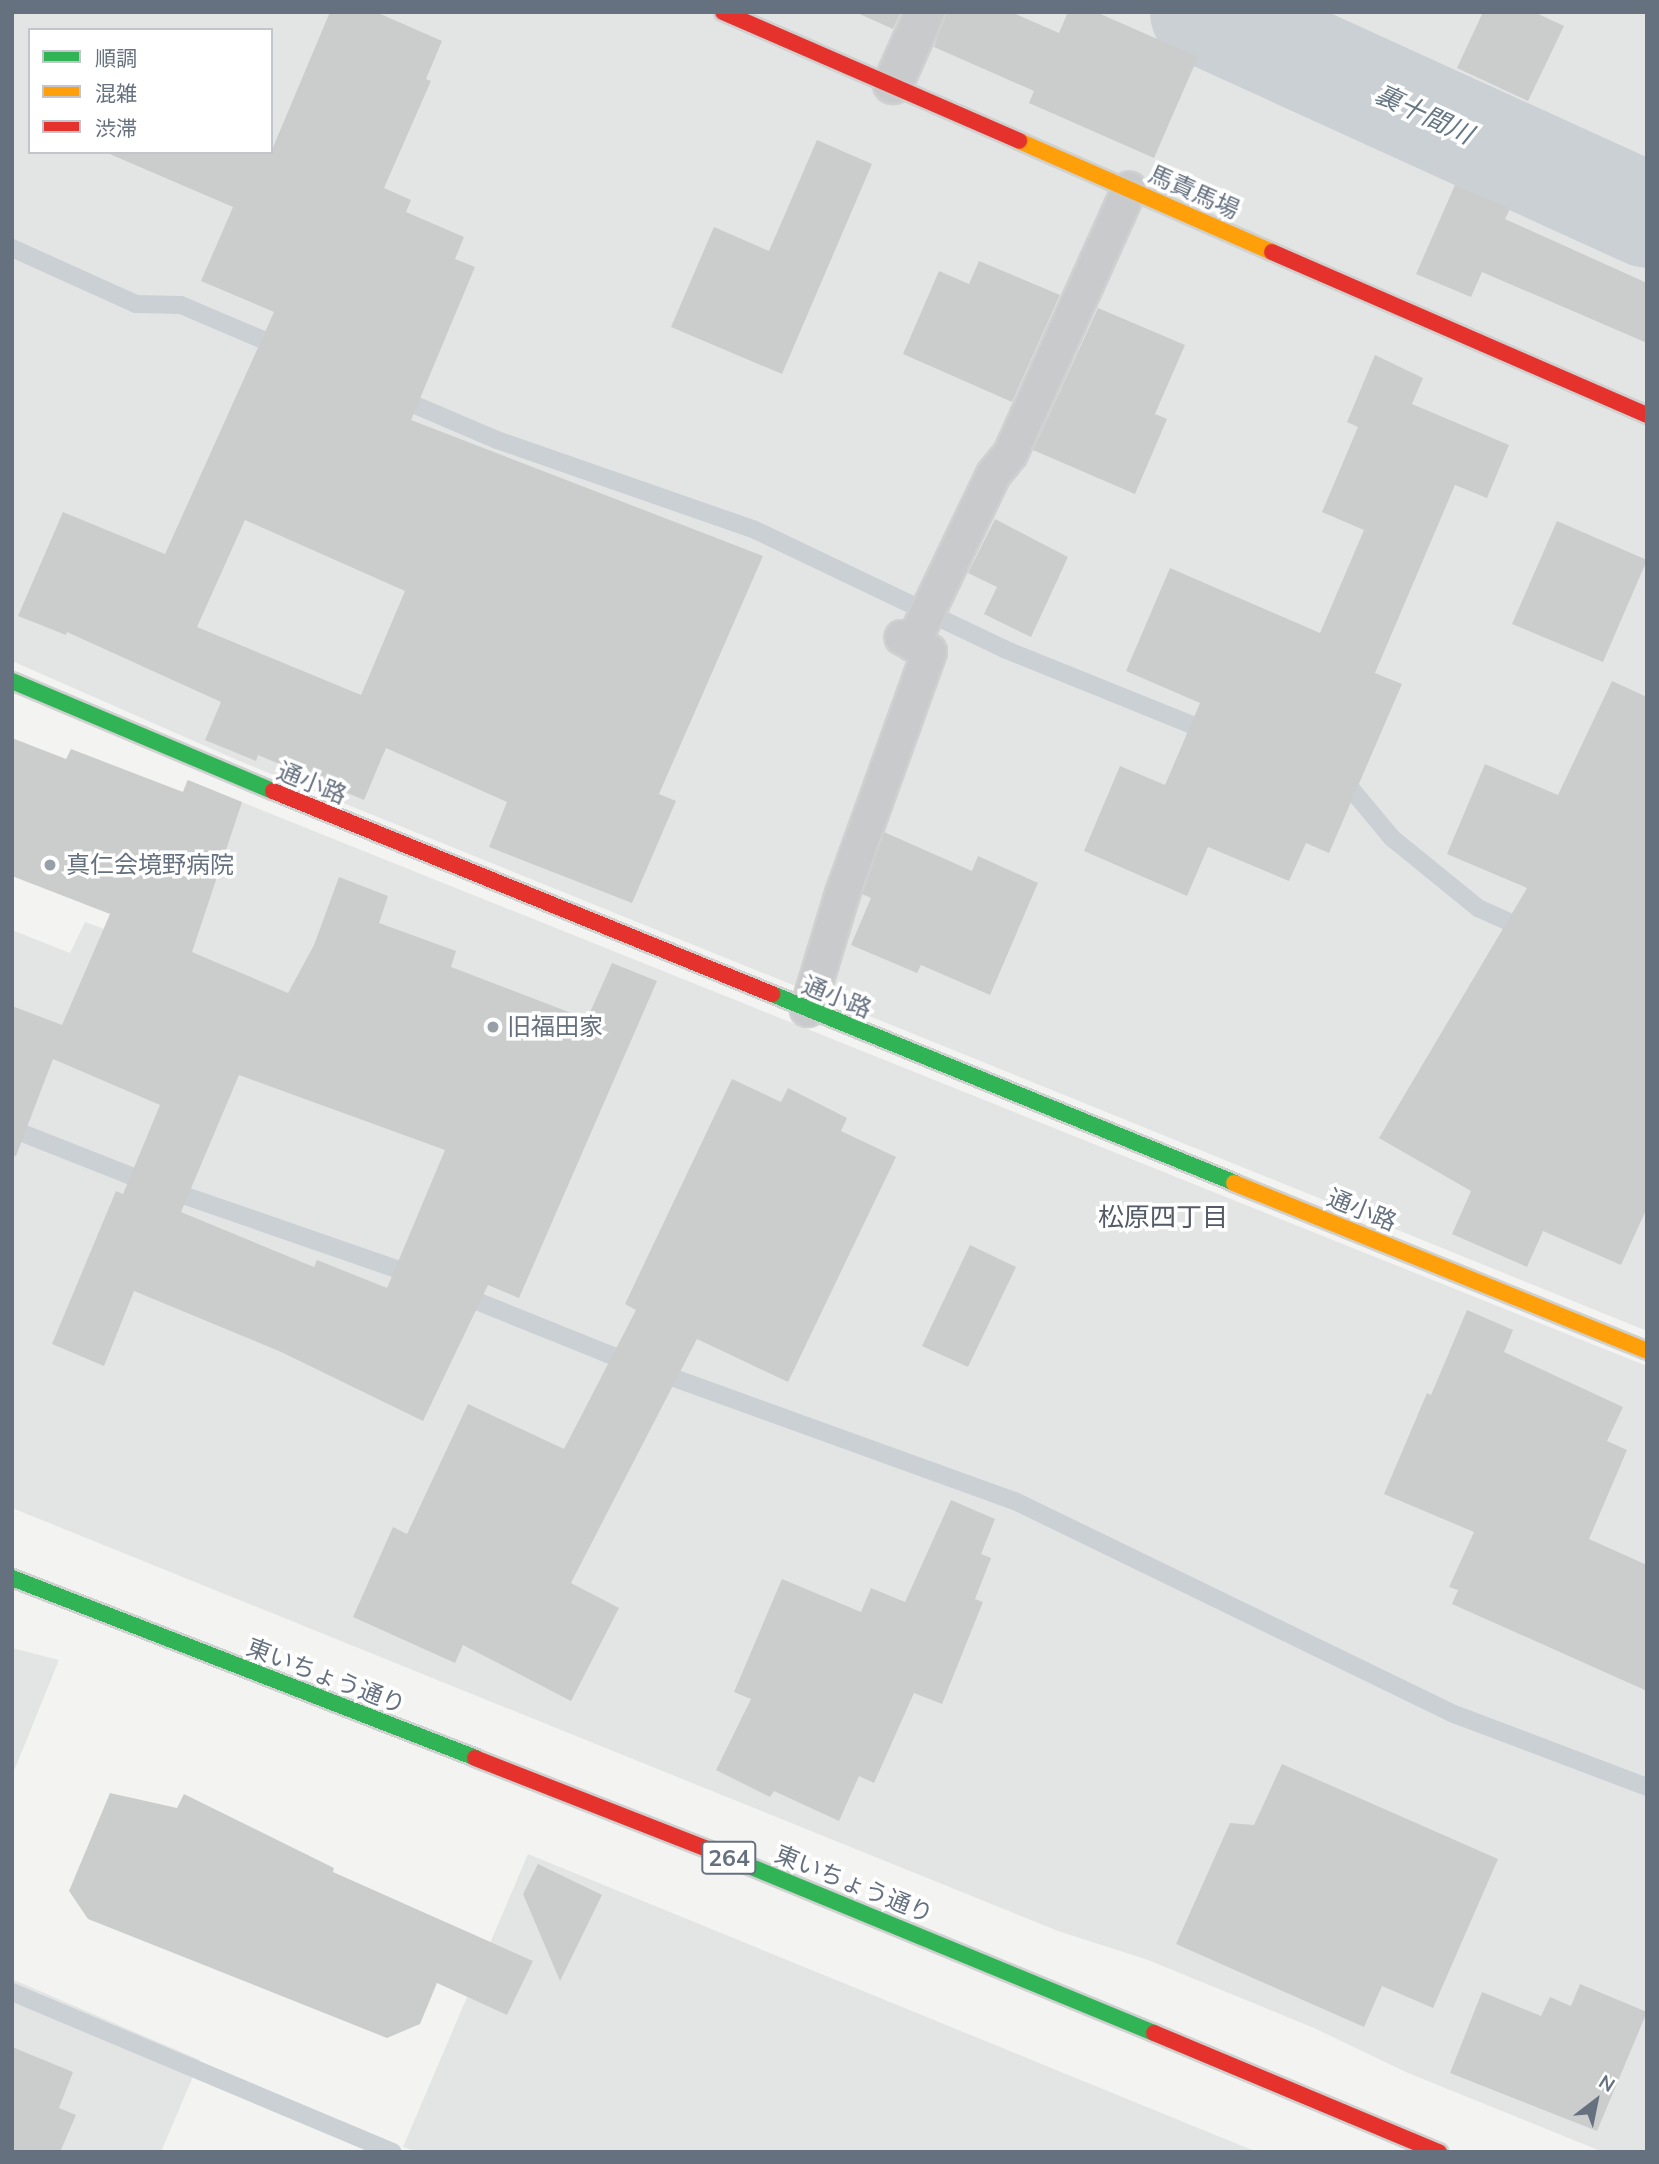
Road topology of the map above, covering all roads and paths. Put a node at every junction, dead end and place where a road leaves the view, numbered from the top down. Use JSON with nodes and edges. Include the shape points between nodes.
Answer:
{"nodes":[{"id":1,"x":723,"y":12,"type":"edge"},
{"id":2,"x":925,"y":12,"type":"edge"},
{"id":3,"x":893,"y":84,"type":"junction"},
{"id":4,"x":1129,"y":188,"type":"junction"},
{"id":5,"x":1647,"y":415,"type":"edge"},
{"id":6,"x":12,"y":681,"type":"edge"},
{"id":7,"x":807,"y":1009,"type":"junction"},
{"id":8,"x":1647,"y":1350,"type":"edge"},
{"id":9,"x":12,"y":1578,"type":"edge"},
{"id":10,"x":1439,"y":2152,"type":"edge"}],
"edges":[{"from":1,"to":3,"type":"main road","name":"馬責馬場"},
{"from":2,"to":3,"type":"street"},
{"from":3,"to":4,"type":"main road","name":"馬責馬場"},
{"from":4,"to":5,"type":"main road","name":"馬責馬場"},
{"from":4,"to":7,"type":"lane","via":[[1010,453],[993,474],[937,591],[905,639],[929,651],[842,893]]},
{"from":6,"to":7,"type":"main road","name":"通小路"},
{"from":7,"to":8,"type":"main road","name":"通小路"},
{"from":9,"to":10,"type":"main road","name":"東いちょう通り","number":"264","via":[[812,1890]]}]}
